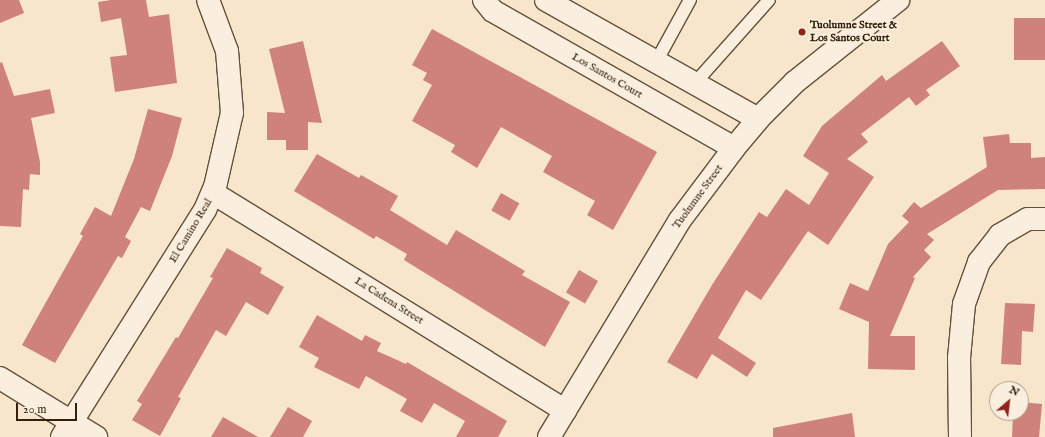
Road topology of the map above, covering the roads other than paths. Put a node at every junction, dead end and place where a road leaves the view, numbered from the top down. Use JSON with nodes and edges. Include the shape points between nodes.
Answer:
{"nodes":[{"id":1,"x":208,"y":0,"type":"edge"},
{"id":2,"x":484,"y":0,"type":"edge"},
{"id":3,"x":546,"y":0,"type":"edge"},
{"id":4,"x":690,"y":0,"type":"edge"},
{"id":5,"x":769,"y":0,"type":"edge"},
{"id":6,"x":898,"y":0,"type":"edge"},
{"id":7,"x":656,"y":62,"type":"junction"},
{"id":8,"x":695,"y":83,"type":"junction"},
{"id":9,"x":758,"y":119,"type":"junction"},
{"id":10,"x":734,"y":148,"type":"junction"},
{"id":11,"x":213,"y":193,"type":"junction"},
{"id":12,"x":1045,"y":219,"type":"edge"},
{"id":13,"x":0,"y":378,"type":"edge"},
{"id":14,"x":566,"y":410,"type":"junction"},
{"id":15,"x":67,"y":430,"type":"edge"},
{"id":16,"x":96,"y":437,"type":"edge"},
{"id":17,"x":549,"y":437,"type":"edge"},
{"id":18,"x":960,"y":437,"type":"edge"}],
"edges":[{"from":1,"to":11,"type":"street","name":"El Camino Real","via":[[227,51],[232,113],[222,165]]},
{"from":2,"to":10,"type":"street","name":"Los Santos Court","via":[[493,11]]},
{"from":3,"to":7,"type":"street"},
{"from":4,"to":7,"type":"lane"},
{"from":5,"to":8,"type":"lane"},
{"from":6,"to":9,"type":"street","name":"Tuolumne Street","via":[[795,82]]},
{"from":7,"to":8,"type":"street"},
{"from":8,"to":9,"type":"street"},
{"from":9,"to":10,"type":"street","name":"Tuolumne Street"},
{"from":10,"to":14,"type":"street","name":"Tuolumne Street","via":[[680,220]]},
{"from":11,"to":14,"type":"street","name":"La Cadena Street"},
{"from":11,"to":15,"type":"street","name":"El Camino Real","via":[[205,210]]},
{"from":12,"to":18,"type":"street","via":[[1028,219],[1000,235],[979,262],[964,304],[959,358]]},
{"from":13,"to":15,"type":"street"},
{"from":14,"to":17,"type":"street","name":"Tuolumne Street"},
{"from":15,"to":16,"type":"street"}]}
